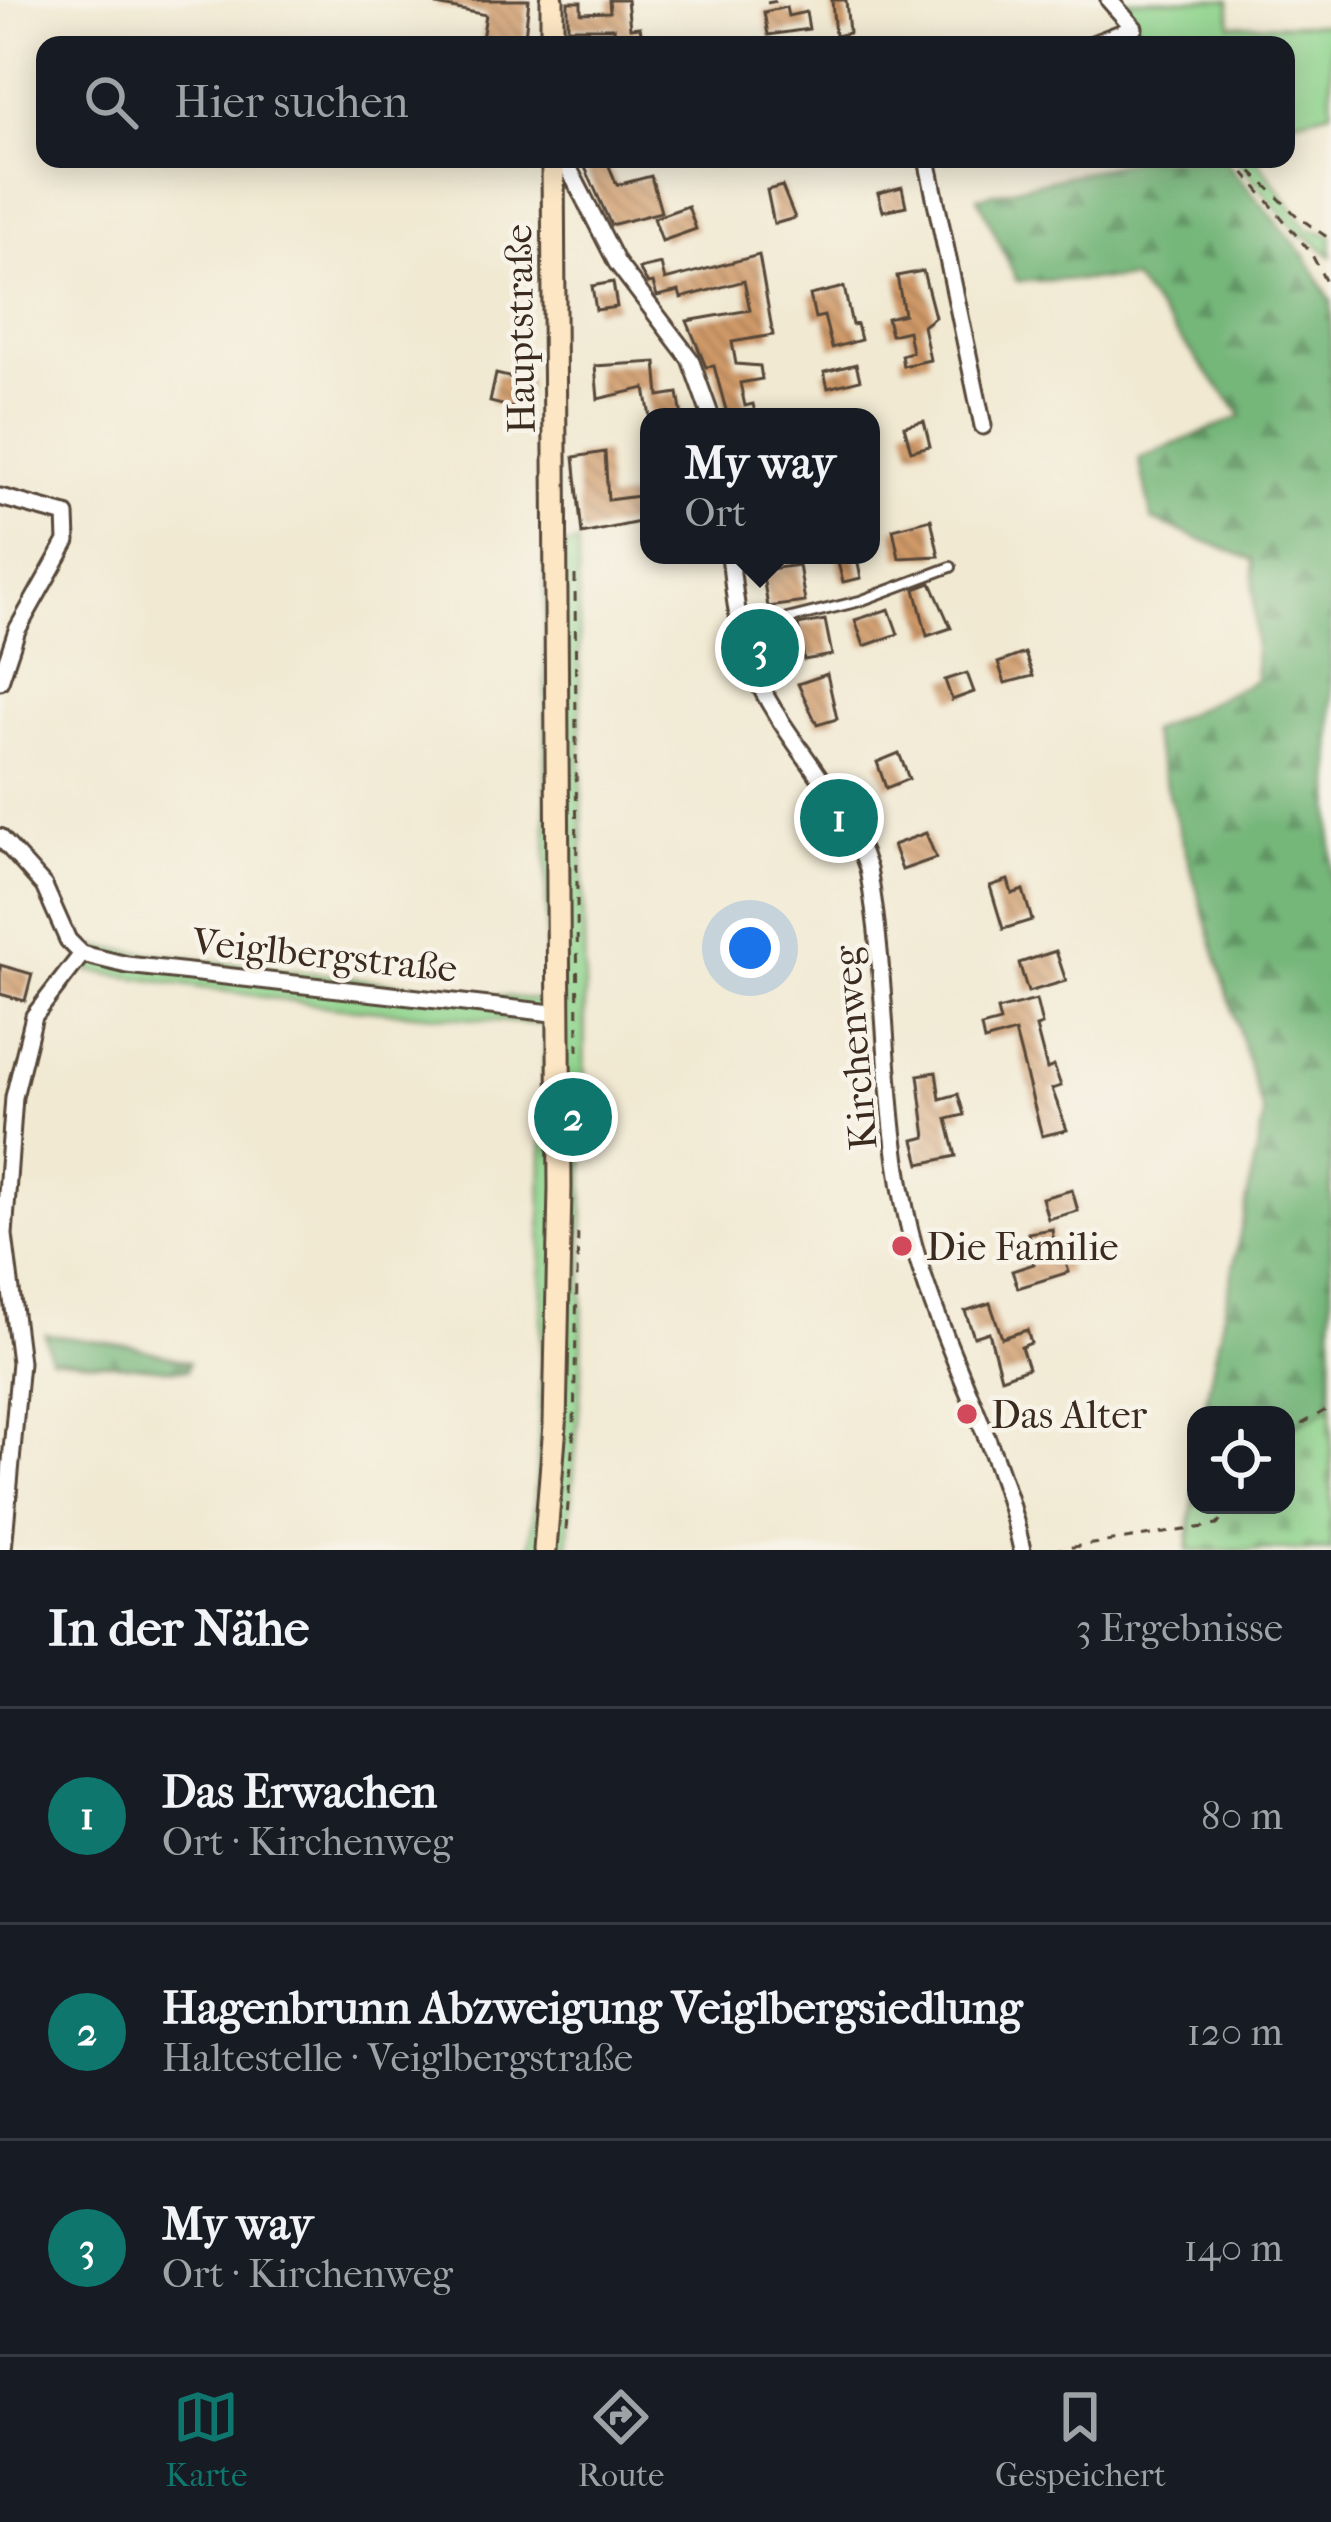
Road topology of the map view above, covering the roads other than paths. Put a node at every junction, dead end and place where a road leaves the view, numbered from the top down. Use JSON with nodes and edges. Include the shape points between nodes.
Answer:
{"nodes":[{"id":1,"x":552,"y":0,"type":"edge"},
{"id":2,"x":1108,"y":0,"type":"edge"},
{"id":3,"x":552,"y":36,"type":"edge"},
{"id":4,"x":1113,"y":36,"type":"edge"},
{"id":5,"x":553,"y":168,"type":"edge"},
{"id":6,"x":568,"y":168,"type":"edge"},
{"id":7,"x":929,"y":168,"type":"edge"},
{"id":8,"x":708,"y":408,"type":"edge"},
{"id":9,"x":983,"y":426,"type":"dead end"},
{"id":10,"x":0,"y":497,"type":"edge"},
{"id":11,"x":731,"y":564,"type":"edge"},
{"id":12,"x":951,"y":567,"type":"dead end"},
{"id":13,"x":9,"y":628,"type":"edge"},
{"id":14,"x":742,"y":630,"type":"junction"},
{"id":15,"x":0,"y":681,"type":"edge"},
{"id":16,"x":0,"y":837,"type":"edge"},
{"id":17,"x":82,"y":954,"type":"junction"},
{"id":18,"x":561,"y":1014,"type":"junction"},
{"id":19,"x":8,"y":1403,"type":"edge"},
{"id":20,"x":3,"y":1550,"type":"edge"},
{"id":21,"x":545,"y":1550,"type":"edge"},
{"id":22,"x":1022,"y":1550,"type":"edge"}],
"edges":[{"from":1,"to":3,"type":"main road"},
{"from":2,"to":4,"type":"street","via":[[1134,28]]},
{"from":5,"to":18,"type":"main road","name":"Hauptstraße"},
{"from":6,"to":8,"type":"street","via":[[610,252],[689,359]]},
{"from":7,"to":9,"type":"street"},
{"from":10,"to":13,"type":"street","via":[[66,514],[67,541]]},
{"from":11,"to":14,"type":"street","name":"Kirchenweg"},
{"from":12,"to":14,"type":"lane","via":[[860,601]]},
{"from":13,"to":15,"type":"street"},
{"from":14,"to":22,"type":"street","name":"Kirchenweg","via":[[758,680],[854,827],[868,869],[892,1136],[909,1227]]},
{"from":16,"to":17,"type":"street","via":[[44,886]]},
{"from":17,"to":18,"type":"street","name":"Veiglbergstraße"},
{"from":17,"to":19,"type":"street","via":[[34,1016],[14,1097],[4,1222],[20,1341]]},
{"from":18,"to":21,"type":"main road","name":"Hauptstraße","via":[[558,1358]]},
{"from":19,"to":20,"type":"street"}]}
